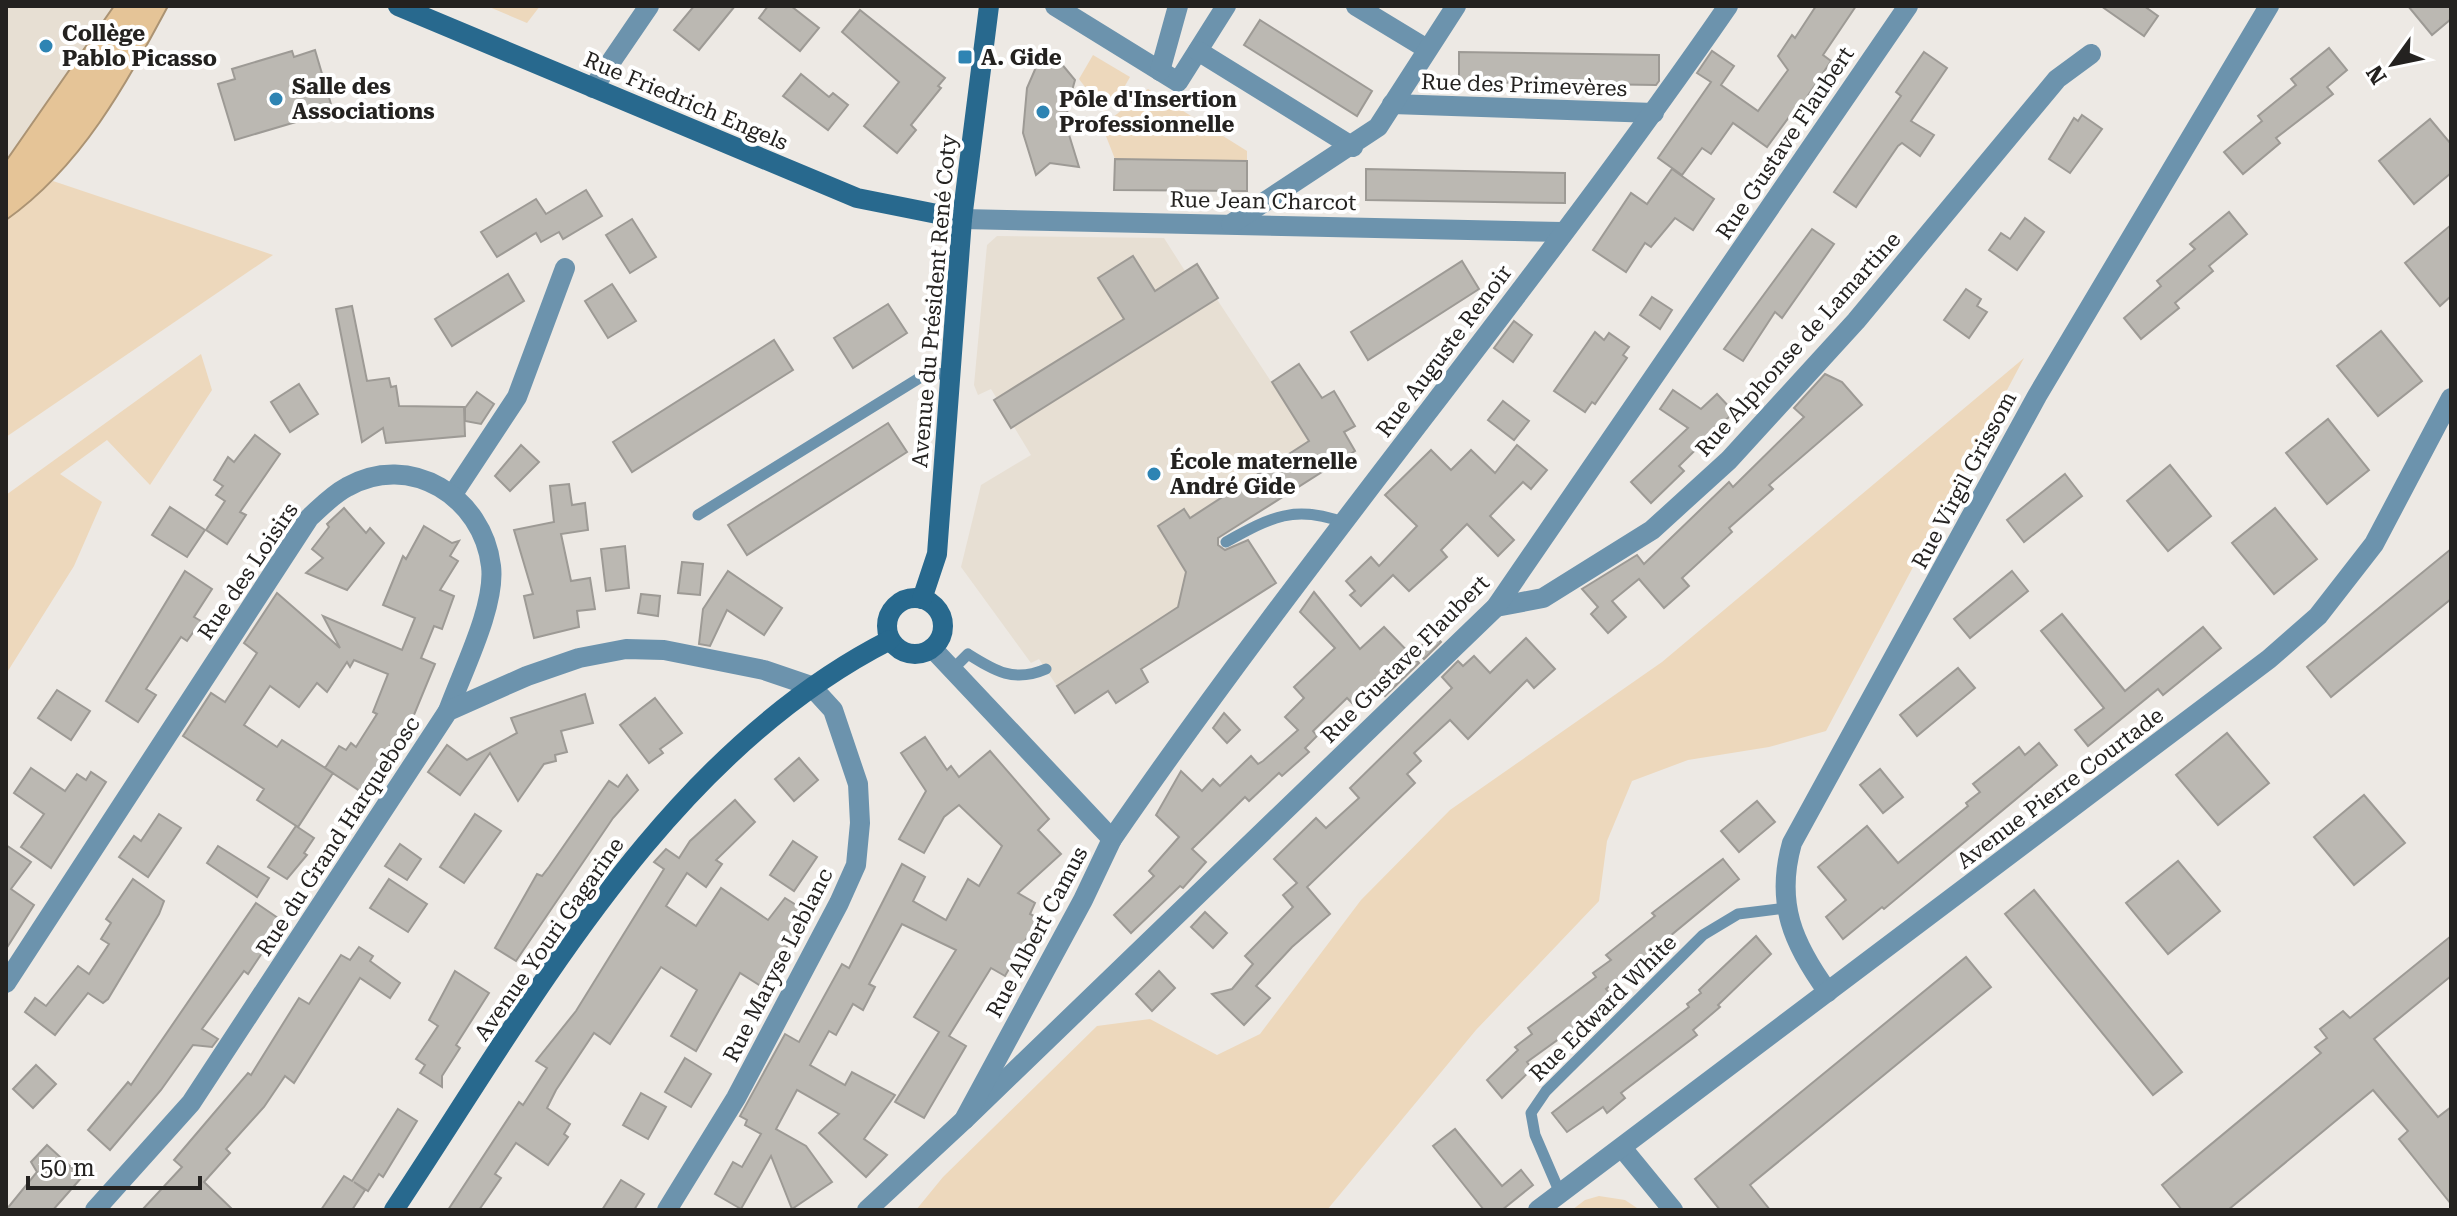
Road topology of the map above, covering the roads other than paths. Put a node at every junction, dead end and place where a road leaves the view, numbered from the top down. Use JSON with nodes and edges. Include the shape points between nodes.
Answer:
{"nodes":[{"id":1,"x":398,"y":6,"type":"edge"},
{"id":2,"x":649,"y":6,"type":"edge"},
{"id":3,"x":989,"y":6,"type":"edge"},
{"id":4,"x":1055,"y":6,"type":"edge"},
{"id":5,"x":1178,"y":6,"type":"edge"},
{"id":6,"x":1226,"y":6,"type":"edge"},
{"id":7,"x":1356,"y":6,"type":"edge"},
{"id":8,"x":1456,"y":6,"type":"edge"},
{"id":9,"x":1728,"y":6,"type":"edge"},
{"id":10,"x":1908,"y":6,"type":"edge"},
{"id":11,"x":2269,"y":6,"type":"edge"},
{"id":12,"x":1427,"y":49,"type":"junction"},
{"id":13,"x":1198,"y":51,"type":"junction"},
{"id":14,"x":2091,"y":54,"type":"dead end"},
{"id":15,"x":1160,"y":71,"type":"junction"},
{"id":16,"x":593,"y":88,"type":"junction"},
{"id":17,"x":1392,"y":104,"type":"junction"},
{"id":18,"x":1654,"y":113,"type":"junction"},
{"id":19,"x":1353,"y":147,"type":"junction"},
{"id":20,"x":962,"y":219,"type":"junction"},
{"id":21,"x":1231,"y":225,"type":"junction"},
{"id":22,"x":1562,"y":232,"type":"junction"},
{"id":23,"x":565,"y":268,"type":"dead end"},
{"id":24,"x":951,"y":372,"type":"junction"},
{"id":25,"x":2451,"y":398,"type":"edge"},
{"id":26,"x":453,"y":494,"type":"junction"},
{"id":27,"x":698,"y":515,"type":"dead end"},
{"id":28,"x":1345,"y":523,"type":"junction"},
{"id":29,"x":1226,"y":542,"type":"dead end"},
{"id":30,"x":922,"y":599,"type":"junction"},
{"id":31,"x":1496,"y":607,"type":"junction"},
{"id":32,"x":890,"y":640,"type":"junction"},
{"id":33,"x":932,"y":648,"type":"junction"},
{"id":34,"x":1046,"y":669,"type":"dead end"},
{"id":35,"x":950,"y":672,"type":"junction"},
{"id":36,"x":811,"y":686,"type":"junction"},
{"id":37,"x":448,"y":711,"type":"junction"},
{"id":38,"x":1112,"y":839,"type":"junction"},
{"id":39,"x":1786,"y":908,"type":"junction"},
{"id":40,"x":6,"y":983,"type":"edge"},
{"id":41,"x":1828,"y":992,"type":"junction"},
{"id":42,"x":964,"y":1120,"type":"junction"},
{"id":43,"x":1623,"y":1149,"type":"junction"},
{"id":44,"x":1560,"y":1193,"type":"junction"},
{"id":45,"x":95,"y":1210,"type":"edge"},
{"id":46,"x":394,"y":1210,"type":"edge"},
{"id":47,"x":667,"y":1210,"type":"edge"},
{"id":48,"x":867,"y":1210,"type":"edge"},
{"id":49,"x":1538,"y":1210,"type":"edge"},
{"id":50,"x":1673,"y":1210,"type":"edge"}],
"edges":[{"from":1,"to":16,"type":"street","name":"Rue Friedrich Engels"},
{"from":2,"to":16,"type":"street"},
{"from":3,"to":20,"type":"street","name":"Avenue du Président René Coty"},
{"from":4,"to":15,"type":"street"},
{"from":5,"to":15,"type":"street"},
{"from":6,"to":13,"type":"street"},
{"from":7,"to":12,"type":"street"},
{"from":8,"to":12,"type":"street"},
{"from":9,"to":18,"type":"street","name":"Rue Auguste Renoir"},
{"from":10,"to":31,"type":"street","name":"Rue Gustave Flaubert"},
{"from":11,"to":39,"type":"street","name":"Rue Virgil Grissom","via":[[2037,396],[1792,843],[1784,871]]},
{"from":12,"to":17,"type":"street"},
{"from":13,"to":15,"type":"street","via":[[1178,82]]},
{"from":13,"to":19,"type":"street"},
{"from":14,"to":31,"type":"street","name":"Rue Alphonse de Lamartine","via":[[2057,79],[1856,321],[1729,460],[1640,537],[1543,598]]},
{"from":16,"to":20,"type":"street","name":"Rue Friedrich Engels","via":[[857,198]]},
{"from":17,"to":18,"type":"street","name":"Rue des Primevères"},
{"from":17,"to":19,"type":"street","via":[[1378,127]]},
{"from":18,"to":22,"type":"street","name":"Rue Auguste Renoir"},
{"from":19,"to":21,"type":"street"},
{"from":20,"to":21,"type":"street","name":"Rue Jean Charcot"},
{"from":20,"to":24,"type":"street","name":"Avenue du Président René Coty"},
{"from":21,"to":22,"type":"street","name":"Rue Jean Charcot"},
{"from":22,"to":28,"type":"street","name":"Rue Auguste Renoir"},
{"from":23,"to":26,"type":"street","via":[[517,397]]},
{"from":24,"to":27,"type":"lane","via":[[921,377]]},
{"from":24,"to":30,"type":"street","name":"Avenue du Président René Coty","via":[[937,554]]},
{"from":25,"to":41,"type":"street","name":"Avenue Pierre Courtade","via":[[2374,544],[2318,616],[2259,668]]},
{"from":26,"to":37,"type":"street","name":"Rue des Loisirs","via":[[474,515],[492,568],[489,599]]},
{"from":26,"to":40,"type":"street","name":"Rue des Loisirs","via":[[426,479],[401,474],[374,477],[348,486],[309,518]]},
{"from":28,"to":29,"type":"lane","via":[[1300,511],[1264,521]]},
{"from":28,"to":38,"type":"street","name":"Rue Auguste Renoir","via":[[1207,700]]},
{"from":30,"to":32,"type":"street","via":[[906,600],[893,609],[887,624]]},
{"from":30,"to":33,"type":"street","via":[[935,607],[942,621],[941,636]]},
{"from":31,"to":42,"type":"street","name":"Rue Gustave Flaubert"},
{"from":32,"to":33,"type":"street","via":[[909,654]]},
{"from":32,"to":36,"type":"street","name":"Avenue Youri Gagarine"},
{"from":33,"to":35,"type":"street","name":"Rue Albert Camus"},
{"from":34,"to":35,"type":"lane","via":[[1009,676],[968,654]]},
{"from":35,"to":38,"type":"street","name":"Rue Albert Camus"},
{"from":36,"to":37,"type":"street","name":"Rue du Grand Harquebosc","via":[[764,670],[626,649],[527,676]]},
{"from":36,"to":46,"type":"street","name":"Avenue Youri Gagarine","via":[[713,772],[610,886]]},
{"from":36,"to":47,"type":"street","name":"Rue Maryse Leblanc","via":[[833,710],[858,784],[856,865],[736,1098]]},
{"from":37,"to":45,"type":"street","name":"Rue du Grand Harquebosc","via":[[191,1103]]},
{"from":38,"to":42,"type":"street","name":"Rue Albert Camus"},
{"from":39,"to":41,"type":"street","name":"Rue Virgil Grissom","via":[[1802,955]]},
{"from":39,"to":44,"type":"lane","name":"Rue Edward White","via":[[1738,914],[1703,935],[1546,1091],[1531,1113]]},
{"from":41,"to":43,"type":"street","name":"Avenue Pierre Courtade"},
{"from":42,"to":48,"type":"street","name":"Rue Albert Camus"},
{"from":43,"to":44,"type":"street","name":"Avenue Pierre Courtade"},
{"from":43,"to":50,"type":"street"},
{"from":44,"to":49,"type":"street","name":"Avenue Pierre Courtade"}]}
